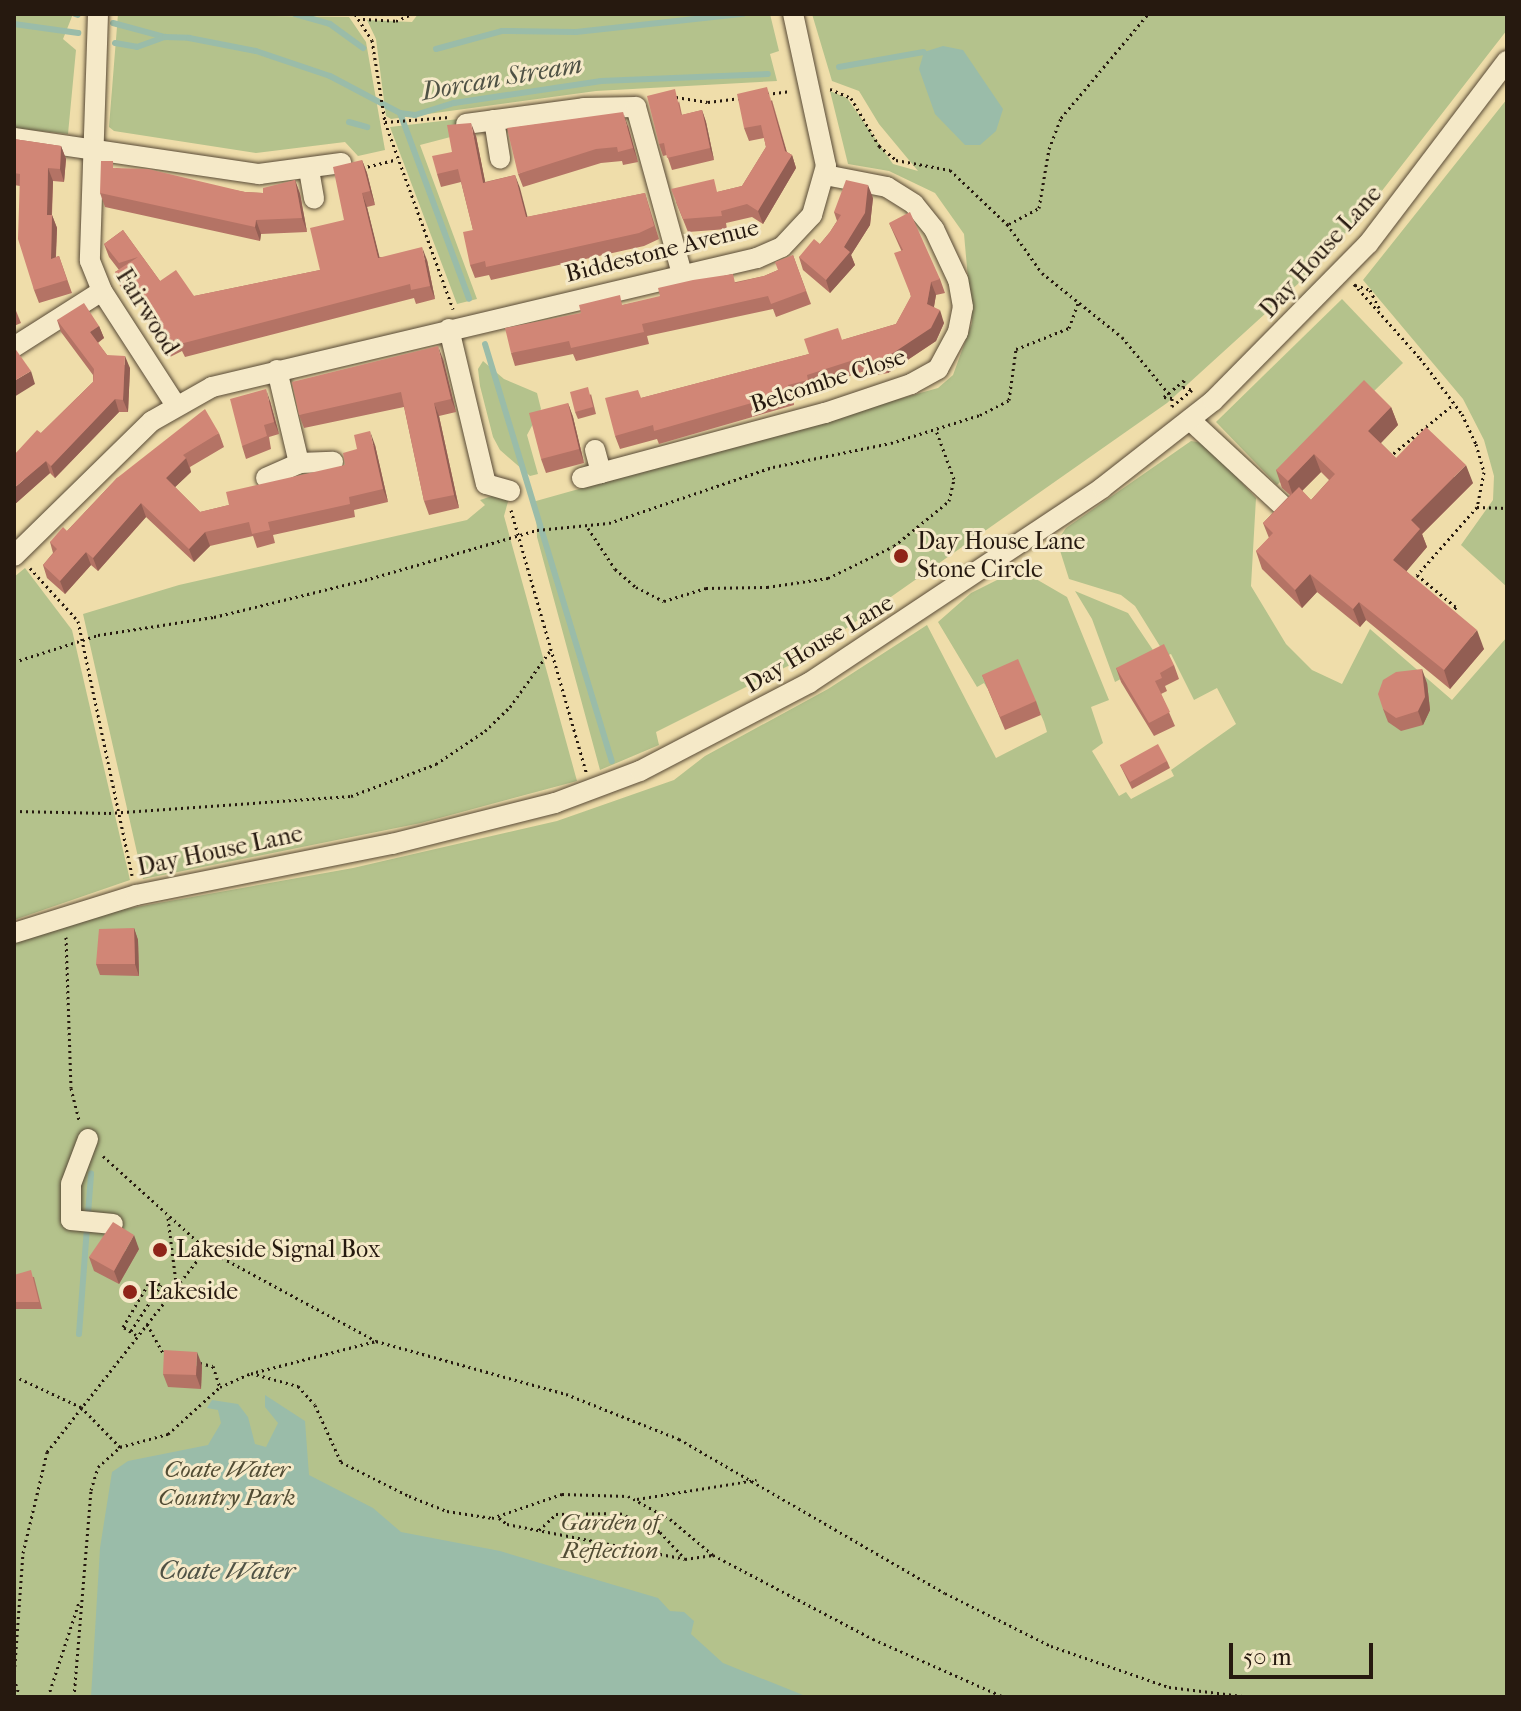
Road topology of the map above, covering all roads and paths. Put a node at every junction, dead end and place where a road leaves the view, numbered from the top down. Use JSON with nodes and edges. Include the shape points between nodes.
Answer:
{"nodes":[{"id":1,"x":98,"y":14,"type":"edge"},
{"id":2,"x":355,"y":14,"type":"edge"},
{"id":3,"x":412,"y":14,"type":"edge"},
{"id":4,"x":793,"y":14,"type":"edge"},
{"id":5,"x":1148,"y":14,"type":"edge"},
{"id":6,"x":361,"y":19,"type":"junction"},
{"id":7,"x":1507,"y":61,"type":"edge"},
{"id":8,"x":494,"y":120,"type":"junction"},
{"id":9,"x":385,"y":122,"type":"junction"},
{"id":10,"x":413,"y":123,"type":"dead end"},
{"id":11,"x":466,"y":124,"type":"edge"},
{"id":12,"x":14,"y":138,"type":"edge"},
{"id":13,"x":879,"y":146,"type":"dead end"},
{"id":14,"x":92,"y":147,"type":"junction"},
{"id":15,"x":397,"y":159,"type":"junction"},
{"id":16,"x":500,"y":159,"type":"dead end"},
{"id":17,"x":341,"y":163,"type":"joint"},
{"id":18,"x":309,"y":170,"type":"junction"},
{"id":19,"x":825,"y":175,"type":"junction"},
{"id":20,"x":314,"y":199,"type":"dead end"},
{"id":21,"x":1007,"y":224,"type":"junction"},
{"id":22,"x":682,"y":274,"type":"junction"},
{"id":23,"x":1349,"y":279,"type":"junction"},
{"id":24,"x":102,"y":291,"type":"junction"},
{"id":25,"x":1079,"y":301,"type":"junction"},
{"id":26,"x":1380,"y":312,"type":"junction"},
{"id":27,"x":454,"y":328,"type":"junction"},
{"id":28,"x":14,"y":347,"type":"edge"},
{"id":29,"x":277,"y":370,"type":"junction"},
{"id":30,"x":1169,"y":394,"type":"junction"},
{"id":31,"x":175,"y":404,"type":"junction"},
{"id":32,"x":1454,"y":404,"type":"junction"},
{"id":33,"x":1190,"y":420,"type":"junction"},
{"id":34,"x":936,"y":430,"type":"junction"},
{"id":35,"x":595,"y":450,"type":"dead end"},
{"id":36,"x":1386,"y":460,"type":"edge"},
{"id":37,"x":333,"y":462,"type":"dead end"},
{"id":38,"x":299,"y":463,"type":"junction"},
{"id":39,"x":266,"y":478,"type":"dead end"},
{"id":40,"x":510,"y":497,"type":"joint"},
{"id":41,"x":1477,"y":507,"type":"junction"},
{"id":42,"x":1507,"y":508,"type":"edge"},
{"id":43,"x":1286,"y":509,"type":"edge"},
{"id":44,"x":587,"y":527,"type":"junction"},
{"id":45,"x":517,"y":537,"type":"junction"},
{"id":46,"x":15,"y":555,"type":"edge"},
{"id":47,"x":1447,"y":617,"type":"edge"},
{"id":48,"x":82,"y":639,"type":"junction"},
{"id":49,"x":550,"y":651,"type":"junction"},
{"id":50,"x":14,"y":662,"type":"edge"},
{"id":51,"x":591,"y":791,"type":"junction"},
{"id":52,"x":14,"y":811,"type":"edge"},
{"id":53,"x":120,"y":812,"type":"junction"},
{"id":54,"x":136,"y":895,"type":"junction"},
{"id":55,"x":63,"y":917,"type":"junction"},
{"id":56,"x":14,"y":933,"type":"edge"},
{"id":57,"x":88,"y":1139,"type":"junction"},
{"id":58,"x":168,"y":1217,"type":"junction"},
{"id":59,"x":113,"y":1224,"type":"edge"},
{"id":60,"x":206,"y":1249,"type":"junction"},
{"id":61,"x":176,"y":1282,"type":"junction"},
{"id":62,"x":161,"y":1285,"type":"junction"},
{"id":63,"x":169,"y":1291,"type":"junction"},
{"id":64,"x":134,"y":1308,"type":"junction"},
{"id":65,"x":142,"y":1313,"type":"junction"},
{"id":66,"x":147,"y":1324,"type":"junction"},
{"id":67,"x":131,"y":1331,"type":"junction"},
{"id":68,"x":138,"y":1336,"type":"junction"},
{"id":69,"x":376,"y":1341,"type":"junction"},
{"id":70,"x":167,"y":1361,"type":"edge"},
{"id":71,"x":193,"y":1362,"type":"edge"},
{"id":72,"x":251,"y":1373,"type":"junction"},
{"id":73,"x":14,"y":1376,"type":"edge"},
{"id":74,"x":220,"y":1387,"type":"junction"},
{"id":75,"x":81,"y":1407,"type":"junction"},
{"id":76,"x":120,"y":1447,"type":"junction"},
{"id":77,"x":756,"y":1480,"type":"junction"},
{"id":78,"x":635,"y":1500,"type":"junction"},
{"id":79,"x":498,"y":1517,"type":"junction"},
{"id":80,"x":539,"y":1530,"type":"junction"},
{"id":81,"x":713,"y":1555,"type":"junction"},
{"id":82,"x":685,"y":1559,"type":"junction"},
{"id":83,"x":81,"y":1598,"type":"junction"},
{"id":84,"x":20,"y":1697,"type":"edge"},
{"id":85,"x":48,"y":1697,"type":"edge"},
{"id":86,"x":74,"y":1697,"type":"edge"},
{"id":87,"x":1004,"y":1697,"type":"edge"},
{"id":88,"x":1250,"y":1697,"type":"edge"}],
"edges":[{"from":1,"to":14,"type":"street","name":"Fairwood"},
{"from":2,"to":6,"type":"path"},
{"from":3,"to":6,"type":"path","via":[[396,21]]},
{"from":4,"to":19,"type":"street","name":"Biddestone Avenue","via":[[825,145]]},
{"from":5,"to":21,"type":"path","via":[[1061,118],[1049,149],[1039,208]]},
{"from":6,"to":9,"type":"path","via":[[372,40]]},
{"from":7,"to":23,"type":"street","name":"Day House Lane"},
{"from":8,"to":11,"type":"street"},
{"from":8,"to":16,"type":"street"},
{"from":8,"to":22,"type":"street","via":[[636,107]]},
{"from":9,"to":10,"type":"path"},
{"from":9,"to":15,"type":"path"},
{"from":12,"to":14,"type":"street"},
{"from":13,"to":21,"type":"path","via":[[903,164],[950,170]]},
{"from":14,"to":18,"type":"street","via":[[250,173]]},
{"from":14,"to":24,"type":"street","name":"Fairwood","via":[[88,247]]},
{"from":15,"to":17,"type":"path","via":[[343,172]]},
{"from":15,"to":27,"type":"path"},
{"from":17,"to":18,"type":"street"},
{"from":18,"to":20,"type":"street"},
{"from":19,"to":22,"type":"street","name":"Biddestone Avenue","via":[[812,215],[782,247],[765,256]]},
{"from":19,"to":35,"type":"street","name":"Belcombe Close","via":[[887,187],[926,216],[962,296],[962,320],[947,357],[911,384],[825,413],[592,476]]},
{"from":21,"to":25,"type":"path","via":[[1042,273]]},
{"from":22,"to":27,"type":"street","name":"Biddestone Avenue"},
{"from":23,"to":26,"type":"path"},
{"from":23,"to":26,"type":"path","via":[[1370,290]]},
{"from":23,"to":33,"type":"street","name":"Day House Lane"},
{"from":24,"to":28,"type":"street"},
{"from":24,"to":31,"type":"street","name":"Fairwood"},
{"from":25,"to":30,"type":"path","via":[[1122,337]]},
{"from":25,"to":34,"type":"path","via":[[1069,328],[1016,349],[1013,392],[1003,406]]},
{"from":26,"to":32,"type":"path"},
{"from":27,"to":29,"type":"street","name":"Biddestone Avenue"},
{"from":27,"to":40,"type":"street","via":[[481,489]]},
{"from":29,"to":31,"type":"street","name":"Biddestone Avenue","via":[[212,387]]},
{"from":29,"to":38,"type":"street"},
{"from":30,"to":30,"type":"path","via":[[1164,397],[1172,398],[1172,406],[1192,390],[1183,387],[1184,380]]},
{"from":31,"to":46,"type":"street","name":"Biddestone Avenue"},
{"from":32,"to":36,"type":"path"},
{"from":32,"to":41,"type":"path","via":[[1484,472]]},
{"from":33,"to":43,"type":"street"},
{"from":33,"to":51,"type":"street","name":"Day House Lane","via":[[1102,488],[854,656],[716,733]]},
{"from":34,"to":44,"type":"path","via":[[773,467]]},
{"from":34,"to":44,"type":"path","via":[[954,479],[949,501],[894,546],[828,578],[706,588],[664,601],[615,569]]},
{"from":37,"to":38,"type":"street"},
{"from":38,"to":39,"type":"street"},
{"from":40,"to":45,"type":"path"},
{"from":41,"to":42,"type":"path"},
{"from":41,"to":47,"type":"path","via":[[1417,575],[1456,607]]},
{"from":44,"to":45,"type":"path"},
{"from":45,"to":48,"type":"path","via":[[214,617]]},
{"from":45,"to":49,"type":"path"},
{"from":46,"to":48,"type":"path","via":[[74,613]]},
{"from":48,"to":50,"type":"path"},
{"from":48,"to":53,"type":"path"},
{"from":49,"to":51,"type":"path"},
{"from":49,"to":53,"type":"path","via":[[510,707],[485,731],[436,764],[389,784],[328,799],[267,798]]},
{"from":51,"to":54,"type":"street","name":"Day House Lane","via":[[505,819]]},
{"from":52,"to":53,"type":"path"},
{"from":53,"to":54,"type":"path"},
{"from":54,"to":55,"type":"street","name":"Day House Lane"},
{"from":55,"to":56,"type":"street","name":"Day House Lane"},
{"from":55,"to":57,"type":"path","via":[[71,1088]]},
{"from":57,"to":58,"type":"path"},
{"from":57,"to":59,"type":"street","via":[[70,1198],[71,1220]]},
{"from":58,"to":60,"type":"path"},
{"from":58,"to":61,"type":"path"},
{"from":60,"to":61,"type":"path"},
{"from":60,"to":69,"type":"path"},
{"from":61,"to":63,"type":"path"},
{"from":62,"to":63,"type":"path"},
{"from":62,"to":64,"type":"path","via":[[151,1278]]},
{"from":62,"to":65,"type":"path"},
{"from":63,"to":66,"type":"path"},
{"from":64,"to":65,"type":"path"},
{"from":64,"to":67,"type":"path","via":[[122,1329]]},
{"from":65,"to":67,"type":"path"},
{"from":66,"to":68,"type":"path"},
{"from":66,"to":70,"type":"path"},
{"from":67,"to":68,"type":"path"},
{"from":68,"to":75,"type":"path"},
{"from":69,"to":72,"type":"path"},
{"from":69,"to":77,"type":"path","via":[[566,1394],[679,1439]]},
{"from":71,"to":74,"type":"path","via":[[213,1366]]},
{"from":72,"to":74,"type":"path"},
{"from":72,"to":79,"type":"path","via":[[282,1378],[305,1392],[332,1449],[348,1466],[447,1511]]},
{"from":73,"to":75,"type":"path"},
{"from":74,"to":76,"type":"path","via":[[168,1434]]},
{"from":75,"to":76,"type":"path"},
{"from":75,"to":84,"type":"path","via":[[47,1452],[36,1488],[16,1635],[14,1678]]},
{"from":76,"to":83,"type":"path","via":[[102,1459],[94,1477]]},
{"from":77,"to":78,"type":"path"},
{"from":77,"to":88,"type":"path","via":[[894,1564],[1051,1646],[1155,1683]]},
{"from":78,"to":79,"type":"path","via":[[570,1493]]},
{"from":78,"to":81,"type":"path","via":[[670,1519]]},
{"from":79,"to":80,"type":"path"},
{"from":80,"to":82,"type":"path"},
{"from":80,"to":82,"type":"path","via":[[556,1514],[620,1513],[660,1532]]},
{"from":81,"to":82,"type":"path"},
{"from":81,"to":87,"type":"path","via":[[873,1639]]},
{"from":83,"to":85,"type":"path"},
{"from":83,"to":86,"type":"path"}]}
